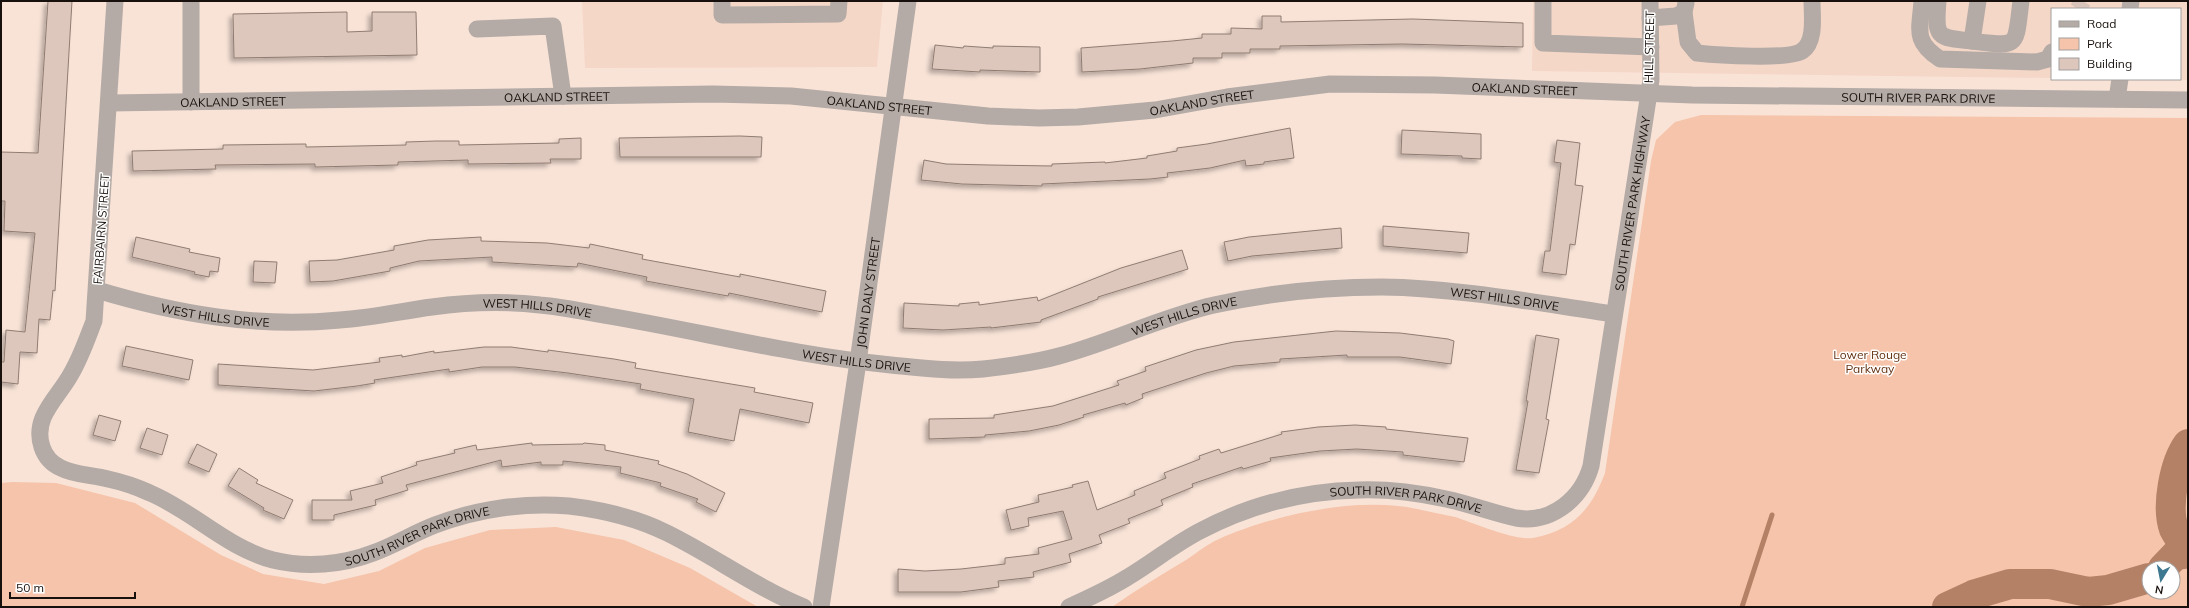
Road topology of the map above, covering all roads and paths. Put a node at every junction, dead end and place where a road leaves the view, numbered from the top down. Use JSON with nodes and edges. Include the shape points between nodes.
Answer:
{"nodes":[{"id":1,"x":115,"y":1,"type":"edge"},
{"id":2,"x":191,"y":1,"type":"edge"},
{"id":3,"x":722,"y":1,"type":"edge"},
{"id":4,"x":839,"y":1,"type":"edge"},
{"id":5,"x":908,"y":1,"type":"edge"},
{"id":6,"x":1543,"y":1,"type":"edge"},
{"id":7,"x":1650,"y":1,"type":"edge"},
{"id":8,"x":1812,"y":1,"type":"edge"},
{"id":9,"x":1922,"y":1,"type":"edge"},
{"id":10,"x":1938,"y":1,"type":"edge"},
{"id":11,"x":1978,"y":1,"type":"edge"},
{"id":12,"x":2021,"y":1,"type":"edge"},
{"id":13,"x":1685,"y":7,"type":"edge"},
{"id":14,"x":1650,"y":18,"type":"junction"},
{"id":15,"x":477,"y":29,"type":"dead end"},
{"id":16,"x":1972,"y":41,"type":"junction"},
{"id":17,"x":1650,"y":47,"type":"junction"},
{"id":18,"x":2051,"y":54,"type":"edge"},
{"id":19,"x":2120,"y":80,"type":"edge"},
{"id":20,"x":1648,"y":93,"type":"junction"},
{"id":21,"x":563,"y":96,"type":"junction"},
{"id":22,"x":2117,"y":99,"type":"junction"},
{"id":23,"x":2188,"y":100,"type":"edge"},
{"id":24,"x":191,"y":102,"type":"junction"},
{"id":25,"x":110,"y":103,"type":"junction"},
{"id":26,"x":893,"y":106,"type":"junction"},
{"id":27,"x":97,"y":290,"type":"junction"},
{"id":28,"x":1613,"y":314,"type":"junction"},
{"id":29,"x":858,"y":362,"type":"junction"},
{"id":30,"x":41,"y":443,"type":"joint"},
{"id":31,"x":804,"y":607,"type":"edge"},
{"id":32,"x":821,"y":607,"type":"edge"},
{"id":33,"x":1069,"y":607,"type":"edge"}],
"edges":[{"from":1,"to":25,"type":"street","name":"FAIRBAIRN STREET"},
{"from":2,"to":24,"type":"street"},
{"from":3,"to":4,"type":"street","via":[[722,15],[838,14]]},
{"from":5,"to":26,"type":"street","name":"JOHN DALY STREET"},
{"from":6,"to":17,"type":"street","via":[[1543,43]]},
{"from":7,"to":14,"type":"street","name":"HILL STREET"},
{"from":8,"to":13,"type":"street","via":[[1812,30],[1807,45],[1802,52],[1788,55],[1697,53],[1688,42]]},
{"from":9,"to":18,"type":"street","via":[[1920,39],[1927,50],[1940,59],[2037,62],[2048,58]]},
{"from":10,"to":16,"type":"street","via":[[1936,26],[1940,34],[1947,39]]},
{"from":11,"to":16,"type":"street"},
{"from":12,"to":16,"type":"street","via":[[2016,37],[2010,44]]},
{"from":13,"to":14,"type":"street","via":[[1676,16]]},
{"from":14,"to":17,"type":"street","name":"HILL STREET"},
{"from":15,"to":21,"type":"street","via":[[553,26]]},
{"from":17,"to":20,"type":"street","name":"HILL STREET","via":[[1651,80]]},
{"from":19,"to":22,"type":"street"},
{"from":20,"to":22,"type":"street","name":"SOUTH RIVER PARK DRIVE"},
{"from":20,"to":26,"type":"street","name":"OAKLAND STREET","via":[[1330,84],[1228,97],[1155,110],[1078,117],[988,116]]},
{"from":20,"to":28,"type":"street","name":"SOUTH RIVER PARK HIGHWAY"},
{"from":21,"to":24,"type":"street","name":"OAKLAND STREET"},
{"from":21,"to":26,"type":"street","name":"OAKLAND STREET","via":[[784,96]]},
{"from":22,"to":23,"type":"street","name":"SOUTH RIVER PARK DRIVE"},
{"from":24,"to":25,"type":"street","name":"OAKLAND STREET"},
{"from":25,"to":27,"type":"street","name":"FAIRBAIRN STREET"},
{"from":26,"to":29,"type":"street","name":"JOHN DALY STREET"},
{"from":27,"to":29,"type":"street","name":"WEST HILLS DRIVE","via":[[184,313],[263,322],[340,320],[464,303],[542,305]]},
{"from":27,"to":30,"type":"street","name":"FAIRBAIRN STREET","via":[[94,320],[83,352],[71,376],[45,411],[40,424]]},
{"from":28,"to":29,"type":"street","name":"WEST HILLS DRIVE","via":[[1433,290],[1385,287],[1325,289],[1264,295],[1210,306],[1064,355],[1012,366],[951,370]]},
{"from":28,"to":33,"type":"street","name":"SOUTH RIVER PARK DRIVE","via":[[1591,466],[1582,488],[1562,508],[1549,515],[1532,519],[1517,518],[1446,499],[1401,491],[1360,490],[1294,497],[1262,506],[1202,530],[1099,594]]},
{"from":29,"to":32,"type":"street","name":"JOHN DALY STREET"},
{"from":30,"to":31,"type":"street","name":"SOUTH RIVER PARK DRIVE","via":[[49,460],[61,468],[111,479],[148,492],[189,513],[248,551],[273,560],[300,564],[331,564],[357,559],[437,524],[468,515],[515,507],[569,506],[629,518],[665,532],[763,589]]}]}
